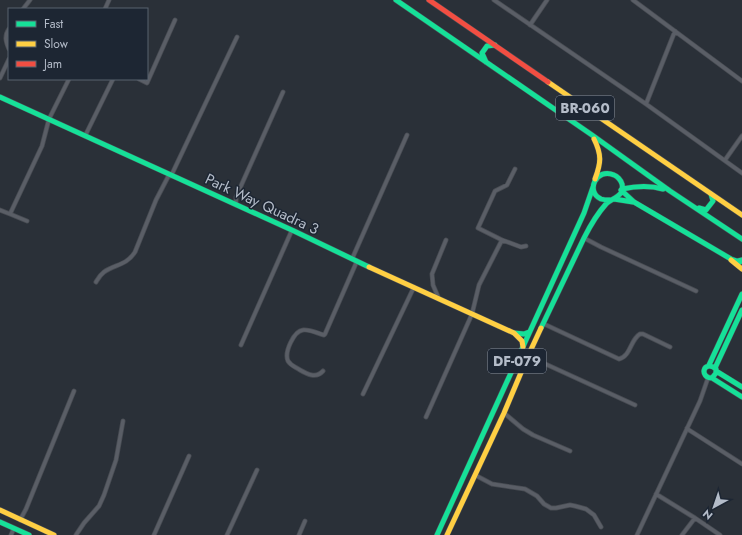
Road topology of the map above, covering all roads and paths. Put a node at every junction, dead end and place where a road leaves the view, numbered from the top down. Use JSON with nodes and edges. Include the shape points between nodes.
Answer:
{"nodes":[{"id":1,"x":30,"y":0,"type":"edge"},
{"id":2,"x":396,"y":0,"type":"edge"},
{"id":3,"x":429,"y":0,"type":"edge"},
{"id":4,"x":494,"y":0,"type":"edge"},
{"id":5,"x":547,"y":0,"type":"edge"},
{"id":6,"x":633,"y":0,"type":"edge"},
{"id":7,"x":24,"y":8,"type":"edge"},
{"id":8,"x":175,"y":20,"type":"dead end"},
{"id":9,"x":530,"y":26,"type":"junction"},
{"id":10,"x":8,"y":30,"type":"edge"},
{"id":11,"x":675,"y":31,"type":"junction"},
{"id":12,"x":237,"y":38,"type":"dead end"},
{"id":13,"x":8,"y":45,"type":"edge"},
{"id":14,"x":495,"y":45,"type":"junction"},
{"id":15,"x":8,"y":61,"type":"edge"},
{"id":16,"x":486,"y":62,"type":"junction"},
{"id":17,"x":0,"y":78,"type":"edge"},
{"id":18,"x":68,"y":80,"type":"edge"},
{"id":19,"x":113,"y":80,"type":"edge"},
{"id":20,"x":141,"y":80,"type":"edge"},
{"id":21,"x":742,"y":81,"type":"edge"},
{"id":22,"x":283,"y":92,"type":"dead end"},
{"id":23,"x":0,"y":97,"type":"edge"},
{"id":24,"x":646,"y":104,"type":"junction"},
{"id":25,"x":49,"y":119,"type":"junction"},
{"id":26,"x":407,"y":135,"type":"dead end"},
{"id":27,"x":592,"y":135,"type":"junction"},
{"id":28,"x":85,"y":136,"type":"junction"},
{"id":29,"x":742,"y":136,"type":"edge"},
{"id":30,"x":725,"y":160,"type":"junction"},
{"id":31,"x":515,"y":169,"type":"dead end"},
{"id":32,"x":742,"y":173,"type":"edge"},
{"id":33,"x":170,"y":175,"type":"junction"},
{"id":34,"x":595,"y":179,"type":"junction"},
{"id":35,"x":593,"y":186,"type":"junction"},
{"id":36,"x":622,"y":190,"type":"junction"},
{"id":37,"x":670,"y":191,"type":"junction"},
{"id":38,"x":711,"y":194,"type":"junction"},
{"id":39,"x":236,"y":196,"type":"junction"},
{"id":40,"x":612,"y":199,"type":"junction"},
{"id":41,"x":229,"y":202,"type":"junction"},
{"id":42,"x":634,"y":202,"type":"junction"},
{"id":43,"x":236,"y":205,"type":"junction"},
{"id":44,"x":695,"y":207,"type":"junction"},
{"id":45,"x":0,"y":210,"type":"edge"},
{"id":46,"x":10,"y":214,"type":"junction"},
{"id":47,"x":742,"y":215,"type":"edge"},
{"id":48,"x":27,"y":222,"type":"dead end"},
{"id":49,"x":292,"y":230,"type":"junction"},
{"id":50,"x":584,"y":238,"type":"junction"},
{"id":51,"x":740,"y":238,"type":"edge"},
{"id":52,"x":446,"y":240,"type":"dead end"},
{"id":53,"x":502,"y":240,"type":"junction"},
{"id":54,"x":742,"y":245,"type":"edge"},
{"id":55,"x":526,"y":246,"type":"dead end"},
{"id":56,"x":731,"y":259,"type":"junction"},
{"id":57,"x":355,"y":260,"type":"junction"},
{"id":58,"x":741,"y":261,"type":"edge"},
{"id":59,"x":742,"y":269,"type":"edge"},
{"id":60,"x":96,"y":282,"type":"dead end"},
{"id":61,"x":414,"y":287,"type":"junction"},
{"id":62,"x":696,"y":291,"type":"dead end"},
{"id":63,"x":742,"y":294,"type":"edge"},
{"id":64,"x":439,"y":298,"type":"junction"},
{"id":65,"x":742,"y":310,"type":"edge"},
{"id":66,"x":472,"y":314,"type":"junction"},
{"id":67,"x":544,"y":324,"type":"junction"},
{"id":68,"x":529,"y":332,"type":"junction"},
{"id":69,"x":514,"y":333,"type":"junction"},
{"id":70,"x":241,"y":345,"type":"dead end"},
{"id":71,"x":524,"y":347,"type":"junction"},
{"id":72,"x":670,"y":347,"type":"dead end"},
{"id":73,"x":528,"y":356,"type":"junction"},
{"id":74,"x":713,"y":368,"type":"junction"},
{"id":75,"x":323,"y":371,"type":"dead end"},
{"id":76,"x":710,"y":378,"type":"junction"},
{"id":77,"x":742,"y":387,"type":"edge"},
{"id":78,"x":74,"y":391,"type":"dead end"},
{"id":79,"x":362,"y":394,"type":"dead end"},
{"id":80,"x":742,"y":397,"type":"edge"},
{"id":81,"x":635,"y":405,"type":"dead end"},
{"id":82,"x":504,"y":412,"type":"junction"},
{"id":83,"x":426,"y":418,"type":"dead end"},
{"id":84,"x":123,"y":420,"type":"dead end"},
{"id":85,"x":687,"y":428,"type":"junction"},
{"id":86,"x":570,"y":451,"type":"dead end"},
{"id":87,"x":474,"y":454,"type":"junction"},
{"id":88,"x":189,"y":456,"type":"dead end"},
{"id":89,"x":484,"y":457,"type":"junction"},
{"id":90,"x":742,"y":464,"type":"edge"},
{"id":91,"x":257,"y":470,"type":"dead end"},
{"id":92,"x":475,"y":475,"type":"junction"},
{"id":93,"x":656,"y":494,"type":"junction"},
{"id":94,"x":0,"y":510,"type":"edge"},
{"id":95,"x":695,"y":518,"type":"junction"},
{"id":96,"x":20,"y":520,"type":"junction"},
{"id":97,"x":305,"y":521,"type":"dead end"},
{"id":98,"x":0,"y":522,"type":"edge"},
{"id":99,"x":601,"y":527,"type":"dead end"},
{"id":100,"x":14,"y":528,"type":"junction"},
{"id":101,"x":11,"y":535,"type":"edge"},
{"id":102,"x":29,"y":535,"type":"edge"},
{"id":103,"x":54,"y":535,"type":"edge"},
{"id":104,"x":76,"y":535,"type":"edge"},
{"id":105,"x":154,"y":535,"type":"edge"},
{"id":106,"x":227,"y":535,"type":"edge"},
{"id":107,"x":299,"y":535,"type":"edge"},
{"id":108,"x":437,"y":535,"type":"edge"},
{"id":109,"x":448,"y":535,"type":"edge"},
{"id":110,"x":637,"y":535,"type":"edge"},
{"id":111,"x":682,"y":535,"type":"edge"},
{"id":112,"x":720,"y":535,"type":"edge"}],
"edges":[{"from":1,"to":7,"type":"street"},
{"from":2,"to":16,"type":"main road","number":"BR-060"},
{"from":3,"to":14,"type":"main road","number":"BR-060"},
{"from":4,"to":9,"type":"street"},
{"from":5,"to":9,"type":"street"},
{"from":6,"to":11,"type":"street"},
{"from":8,"to":20,"type":"street","via":[[147,83]]},
{"from":9,"to":24,"type":"street"},
{"from":10,"to":13,"type":"street"},
{"from":11,"to":21,"type":"street"},
{"from":11,"to":24,"type":"street"},
{"from":12,"to":33,"type":"street"},
{"from":14,"to":16,"type":"main road","via":[[487,46],[482,53]]},
{"from":14,"to":38,"type":"main road","number":"BR-060"},
{"from":15,"to":17,"type":"street"},
{"from":16,"to":27,"type":"main road","number":"BR-060"},
{"from":18,"to":25,"type":"street"},
{"from":19,"to":28,"type":"street"},
{"from":22,"to":39,"type":"street"},
{"from":23,"to":25,"type":"main road","name":"Park Way Quadra 3"},
{"from":24,"to":30,"type":"street"},
{"from":25,"to":28,"type":"main road","name":"Park Way Quadra 3"},
{"from":25,"to":46,"type":"street","via":[[42,146]]},
{"from":26,"to":57,"type":"street"},
{"from":27,"to":34,"type":"main road","via":[[601,157]]},
{"from":27,"to":37,"type":"main road","number":"BR-060"},
{"from":28,"to":33,"type":"main road","name":"Park Way Quadra 3"},
{"from":29,"to":30,"type":"street"},
{"from":30,"to":32,"type":"street"},
{"from":31,"to":53,"type":"street","via":[[507,185],[495,191],[478,228]]},
{"from":33,"to":41,"type":"main road","name":"Park Way Quadra 3"},
{"from":33,"to":60,"type":"street","via":[[156,200],[133,256],[127,262],[104,272]]},
{"from":34,"to":35,"type":"main road","number":"DF-079"},
{"from":34,"to":36,"type":"main road","via":[[600,174],[611,173],[619,178]]},
{"from":35,"to":40,"type":"main road","via":[[597,196],[603,200]]},
{"from":35,"to":68,"type":"main road","number":"DF-079","via":[[584,213]]},
{"from":36,"to":37,"type":"main road","via":[[647,185]]},
{"from":36,"to":40,"type":"main road","number":"DF-079"},
{"from":36,"to":42,"type":"main road"},
{"from":37,"to":44,"type":"main road","number":"BR-060"},
{"from":38,"to":44,"type":"main road","via":[[712,201],[706,210]]},
{"from":38,"to":47,"type":"main road","number":"BR-060"},
{"from":39,"to":41,"type":"street"},
{"from":39,"to":43,"type":"street"},
{"from":40,"to":42,"type":"main road"},
{"from":40,"to":50,"type":"main road","number":"DF-079","via":[[600,209]]},
{"from":41,"to":43,"type":"main road","name":"Park Way Quadra 3"},
{"from":42,"to":56,"type":"main road"},
{"from":43,"to":49,"type":"main road","name":"Park Way Quadra 3"},
{"from":44,"to":51,"type":"main road","number":"BR-060"},
{"from":45,"to":46,"type":"street"},
{"from":46,"to":48,"type":"street"},
{"from":49,"to":57,"type":"main road","name":"Park Way Quadra 3"},
{"from":49,"to":70,"type":"street"},
{"from":50,"to":62,"type":"street"},
{"from":50,"to":67,"type":"main road","number":"DF-079"},
{"from":51,"to":54,"type":"main road"},
{"from":52,"to":64,"type":"street","via":[[432,274],[433,285]]},
{"from":53,"to":55,"type":"street","via":[[521,247]]},
{"from":53,"to":66,"type":"street","via":[[478,285]]},
{"from":56,"to":58,"type":"main road"},
{"from":56,"to":59,"type":"main road"},
{"from":57,"to":61,"type":"main road","name":"Park Way Quadra 3"},
{"from":57,"to":75,"type":"street","via":[[325,334],[303,329],[298,332],[288,349],[286,356],[292,365],[310,375],[316,376]]},
{"from":61,"to":64,"type":"main road","name":"Park Way Quadra 3"},
{"from":61,"to":79,"type":"street"},
{"from":63,"to":74,"type":"main road"},
{"from":64,"to":66,"type":"main road","name":"Park Way Quadra 3"},
{"from":65,"to":74,"type":"main road"},
{"from":66,"to":69,"type":"main road","name":"Park Way Quadra 3"},
{"from":66,"to":83,"type":"street"},
{"from":67,"to":72,"type":"street","via":[[619,359],[626,355],[634,338],[640,334]]},
{"from":67,"to":73,"type":"main road","number":"DF-079"},
{"from":68,"to":69,"type":"main road","name":"Park Way Quadra 3"},
{"from":68,"to":71,"type":"main road","number":"DF-079"},
{"from":69,"to":71,"type":"main road"},
{"from":71,"to":87,"type":"main road","number":"DF-079"},
{"from":73,"to":81,"type":"street"},
{"from":73,"to":82,"type":"main road","number":"DF-079"},
{"from":74,"to":76,"type":"main road","via":[[715,376]]},
{"from":74,"to":76,"type":"main road","via":[[705,368],[704,375]]},
{"from":74,"to":77,"type":"main road"},
{"from":76,"to":80,"type":"main road"},
{"from":76,"to":85,"type":"street"},
{"from":78,"to":96,"type":"street"},
{"from":82,"to":86,"type":"street","via":[[533,435]]},
{"from":82,"to":89,"type":"main road","number":"DF-079"},
{"from":84,"to":104,"type":"street","via":[[116,460],[104,495],[99,506]]},
{"from":85,"to":90,"type":"street"},
{"from":85,"to":93,"type":"street"},
{"from":87,"to":89,"type":"main road","via":[[479,458]]},
{"from":87,"to":108,"type":"main road","number":"DF-079"},
{"from":88,"to":105,"type":"street"},
{"from":89,"to":92,"type":"main road","number":"DF-079"},
{"from":91,"to":106,"type":"street"},
{"from":92,"to":99,"type":"street","via":[[492,484],[525,489],[551,508],[570,505],[586,509],[594,515]]},
{"from":92,"to":109,"type":"main road","number":"DF-079"},
{"from":93,"to":95,"type":"street"},
{"from":93,"to":110,"type":"street"},
{"from":94,"to":96,"type":"main road"},
{"from":95,"to":111,"type":"street"},
{"from":95,"to":112,"type":"street"},
{"from":96,"to":103,"type":"main road"},
{"from":97,"to":107,"type":"street"},
{"from":98,"to":100,"type":"main road"},
{"from":100,"to":101,"type":"street"},
{"from":100,"to":102,"type":"main road"}]}
